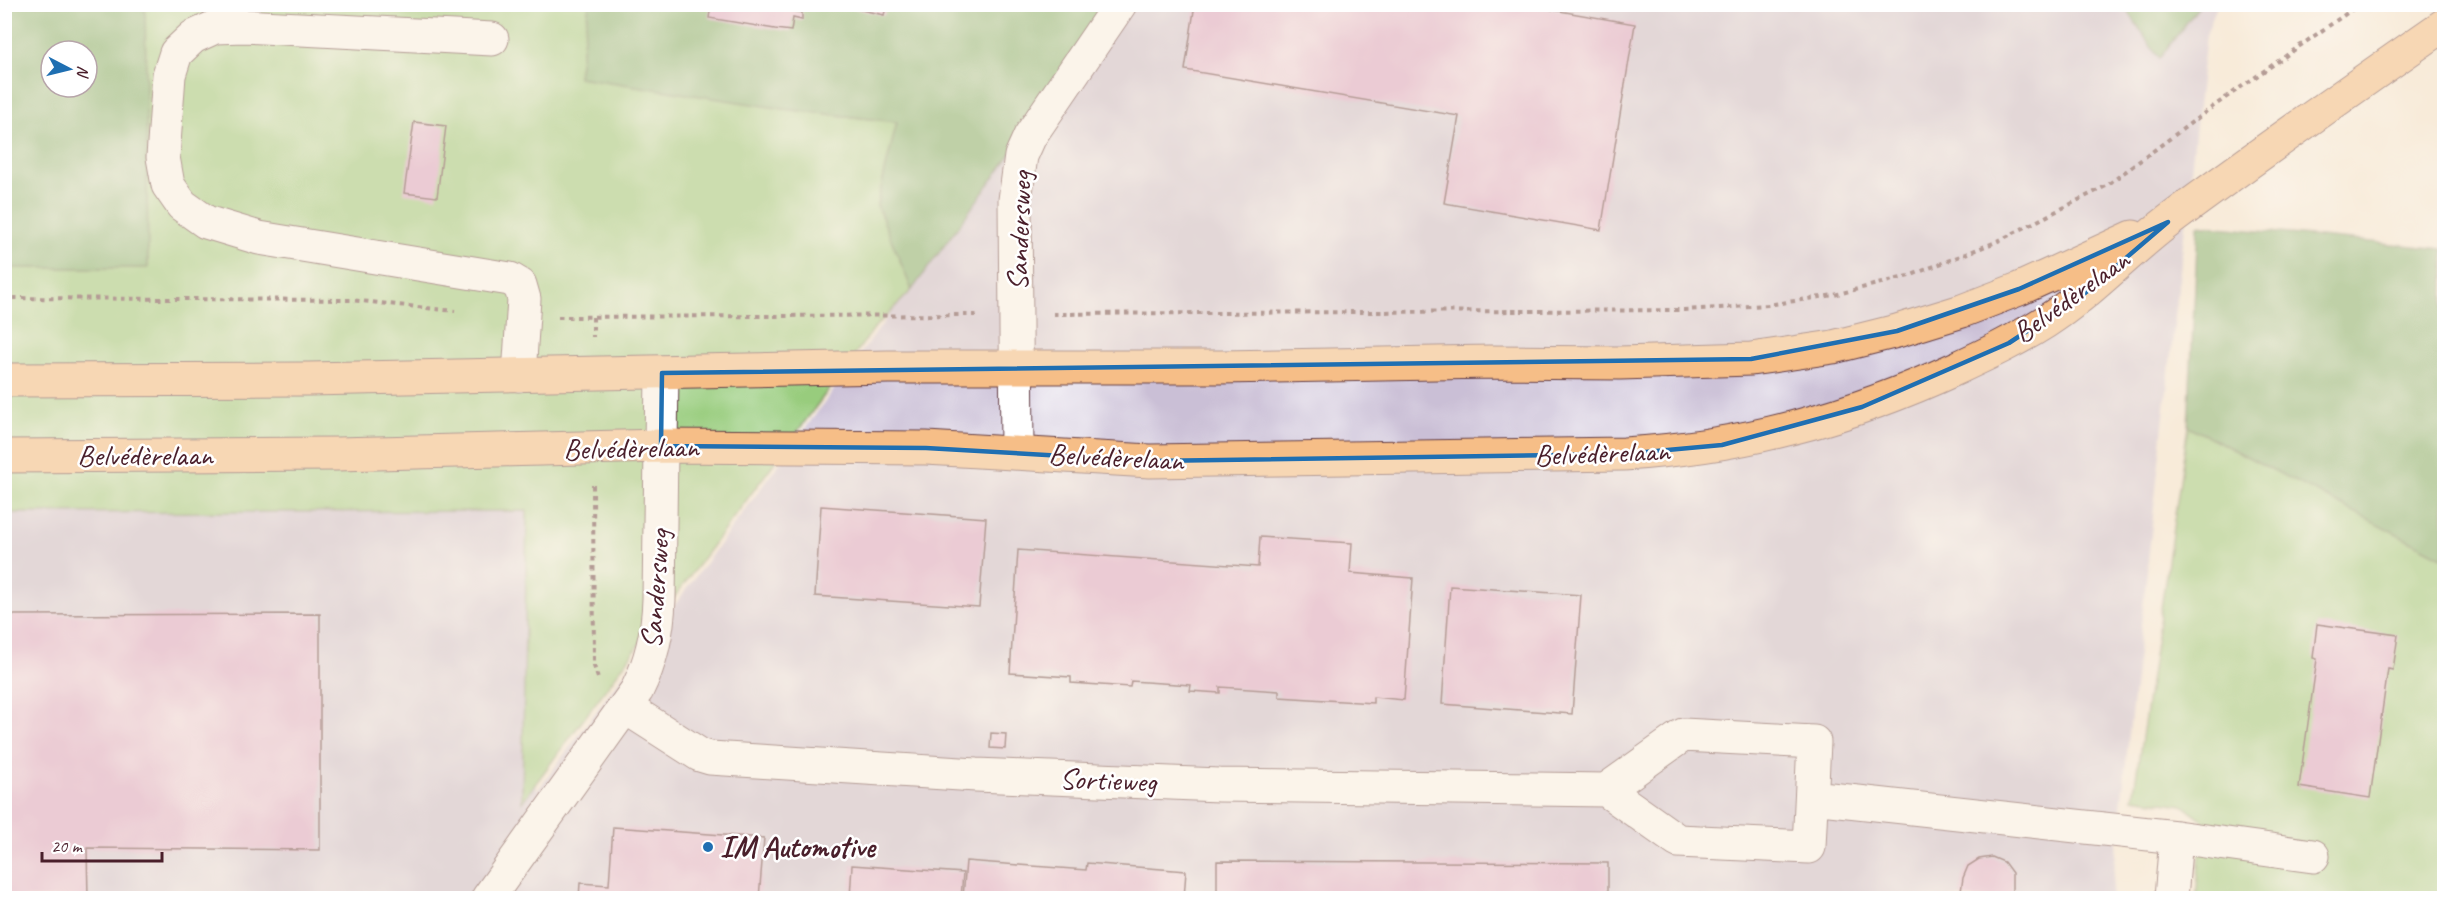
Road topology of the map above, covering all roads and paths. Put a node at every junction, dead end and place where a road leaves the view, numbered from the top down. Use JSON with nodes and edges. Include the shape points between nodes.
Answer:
{"nodes":[{"id":1,"x":1120,"y":4,"type":"edge"},
{"id":2,"x":2360,"y":4,"type":"edge"},
{"id":3,"x":2445,"y":25,"type":"edge"},
{"id":4,"x":492,"y":39,"type":"dead end"},
{"id":5,"x":2168,"y":222,"type":"junction"},
{"id":6,"x":1017,"y":315,"type":"junction"},
{"id":7,"x":593,"y":317,"type":"dead end"},
{"id":8,"x":1017,"y":367,"type":"junction"},
{"id":9,"x":662,"y":373,"type":"junction"},
{"id":10,"x":592,"y":374,"type":"junction"},
{"id":11,"x":519,"y":375,"type":"junction"},
{"id":12,"x":4,"y":380,"type":"edge"},
{"id":13,"x":661,"y":446,"type":"junction"},
{"id":14,"x":593,"y":448,"type":"junction"},
{"id":15,"x":1017,"y":452,"type":"junction"},
{"id":16,"x":4,"y":456,"type":"edge"},
{"id":17,"x":598,"y":680,"type":"dead end"},
{"id":18,"x":625,"y":707,"type":"junction"},
{"id":19,"x":1606,"y":790,"type":"junction"},
{"id":20,"x":1812,"y":797,"type":"junction"},
{"id":21,"x":2176,"y":837,"type":"junction"},
{"id":22,"x":2313,"y":856,"type":"dead end"},
{"id":23,"x":489,"y":898,"type":"edge"},
{"id":24,"x":2171,"y":898,"type":"edge"}],
"edges":[{"from":1,"to":6,"type":"street","name":"Sandersweg","via":[[1030,136],[1021,156],[1015,200]]},
{"from":2,"to":6,"type":"path","via":[[2106,186],[1953,261],[1844,293],[1768,305],[1684,310]]},
{"from":3,"to":5,"type":"main road","name":"Belvédèrelaan"},
{"from":4,"to":11,"type":"street","via":[[215,27],[193,37],[176,53],[170,75],[163,158],[168,185],[182,205],[206,222],[259,237],[510,279],[520,285],[524,299]]},
{"from":5,"to":8,"type":"main road","name":"Belvédèrelaan","via":[[1962,311],[1897,331],[1792,354],[1685,362]]},
{"from":5,"to":15,"type":"main road","name":"Belvédèrelaan","via":[[2085,293],[2009,343],[1862,407],[1722,445],[1624,454],[1253,460],[1150,460]]},
{"from":6,"to":8,"type":"street","name":"Sandersweg"},
{"from":7,"to":10,"type":"path"},
{"from":8,"to":9,"type":"main road","name":"Belvédèrelaan"},
{"from":8,"to":15,"type":"street","name":"Sandersweg"},
{"from":9,"to":10,"type":"main road","name":"Belvédèrelaan"},
{"from":9,"to":13,"type":"street","name":"Sandersweg"},
{"from":10,"to":11,"type":"main road","name":"Belvédèrelaan"},
{"from":11,"to":12,"type":"main road","name":"Belvédèrelaan"},
{"from":13,"to":14,"type":"main road","name":"Belvédèrelaan"},
{"from":13,"to":15,"type":"main road","name":"Belvédèrelaan","via":[[840,446]]},
{"from":13,"to":18,"type":"street","name":"Sandersweg","via":[[658,623],[652,657]]},
{"from":14,"to":16,"type":"main road","name":"Belvédèrelaan"},
{"from":14,"to":17,"type":"path","via":[[594,666]]},
{"from":18,"to":19,"type":"street","name":"Sortieweg","via":[[710,758],[1219,785]]},
{"from":18,"to":23,"type":"street","name":"Sandersweg"},
{"from":19,"to":20,"type":"street","via":[[1678,841],[1809,847]]},
{"from":19,"to":20,"type":"street","via":[[1683,735],[1814,742]]},
{"from":20,"to":21,"type":"street"},
{"from":21,"to":22,"type":"street"},
{"from":21,"to":24,"type":"street"}]}
